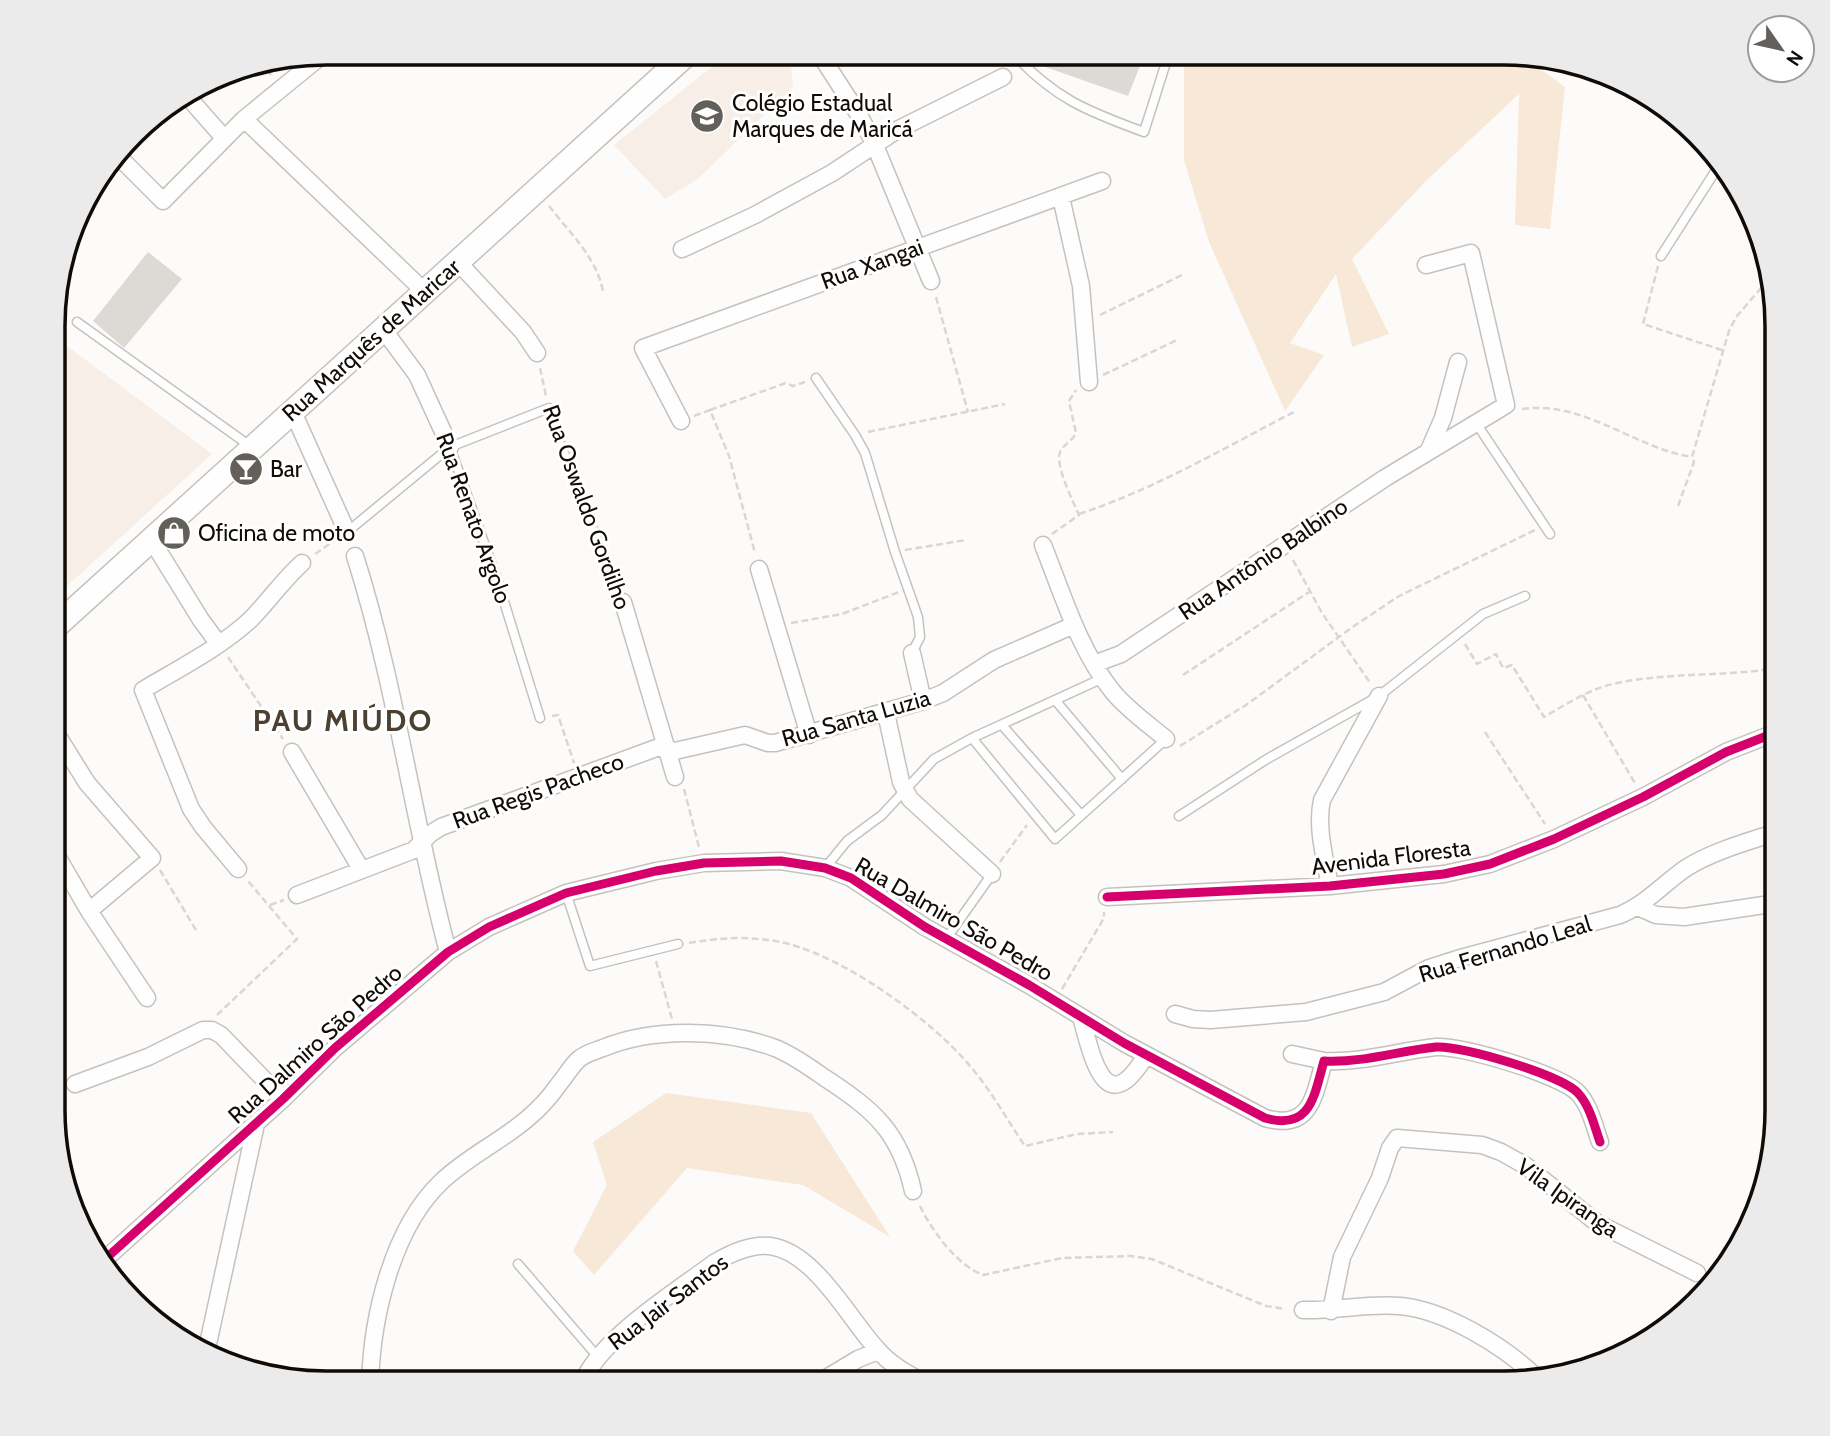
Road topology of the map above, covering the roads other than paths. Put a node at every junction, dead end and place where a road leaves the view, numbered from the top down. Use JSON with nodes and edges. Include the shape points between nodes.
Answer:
{"nodes":[{"id":1,"x":310,"y":65,"type":"edge"},
{"id":2,"x":675,"y":65,"type":"edge"},
{"id":3,"x":827,"y":65,"type":"edge"},
{"id":4,"x":1024,"y":65,"type":"edge"},
{"id":5,"x":1165,"y":65,"type":"edge"},
{"id":6,"x":1003,"y":77,"type":"dead end"},
{"id":7,"x":192,"y":102,"type":"edge"},
{"id":8,"x":244,"y":119,"type":"junction"},
{"id":9,"x":224,"y":138,"type":"junction"},
{"id":10,"x":874,"y":143,"type":"junction"},
{"id":11,"x":124,"y":162,"type":"edge"},
{"id":12,"x":1715,"y":172,"type":"edge"},
{"id":13,"x":1102,"y":181,"type":"dead end"},
{"id":14,"x":1060,"y":197,"type":"junction"},
{"id":15,"x":918,"y":248,"type":"junction"},
{"id":16,"x":682,"y":249,"type":"dead end"},
{"id":17,"x":1661,"y":256,"type":"road end"},
{"id":18,"x":457,"y":261,"type":"junction"},
{"id":19,"x":1426,"y":265,"type":"dead end"},
{"id":20,"x":931,"y":281,"type":"road end"},
{"id":21,"x":424,"y":291,"type":"junction"},
{"id":22,"x":77,"y":322,"type":"dead end"},
{"id":23,"x":383,"y":329,"type":"junction"},
{"id":24,"x":537,"y":353,"type":"road end"},
{"id":25,"x":1458,"y":362,"type":"dead end"},
{"id":26,"x":816,"y":378,"type":"road end"},
{"id":27,"x":1089,"y":382,"type":"road end"},
{"id":28,"x":549,"y":408,"type":"road end"},
{"id":29,"x":293,"y":412,"type":"junction"},
{"id":30,"x":681,"y":421,"type":"road end"},
{"id":31,"x":1476,"y":422,"type":"junction"},
{"id":32,"x":450,"y":447,"type":"junction"},
{"id":33,"x":252,"y":448,"type":"junction"},
{"id":34,"x":1429,"y":450,"type":"junction"},
{"id":35,"x":1547,"y":530,"type":"road end"},
{"id":36,"x":346,"y":532,"type":"joint"},
{"id":37,"x":151,"y":539,"type":"junction"},
{"id":38,"x":1043,"y":545,"type":"road end"},
{"id":39,"x":355,"y":556,"type":"dead end"},
{"id":40,"x":302,"y":563,"type":"road end"},
{"id":41,"x":759,"y":569,"type":"road end"},
{"id":42,"x":1525,"y":596,"type":"dead end"},
{"id":43,"x":623,"y":602,"type":"road end"},
{"id":44,"x":65,"y":618,"type":"edge"},
{"id":45,"x":1074,"y":625,"type":"junction"},
{"id":46,"x":218,"y":643,"type":"junction"},
{"id":47,"x":912,"y":653,"type":"joint"},
{"id":48,"x":1094,"y":664,"type":"junction"},
{"id":49,"x":1103,"y":678,"type":"junction"},
{"id":50,"x":1379,"y":696,"type":"junction"},
{"id":51,"x":923,"y":701,"type":"junction"},
{"id":52,"x":1055,"y":701,"type":"junction"},
{"id":53,"x":886,"y":713,"type":"junction"},
{"id":54,"x":540,"y":718,"type":"road end"},
{"id":55,"x":1002,"y":725,"type":"junction"},
{"id":56,"x":809,"y":735,"type":"junction"},
{"id":57,"x":1765,"y":737,"type":"edge"},
{"id":58,"x":972,"y":738,"type":"junction"},
{"id":59,"x":1166,"y":739,"type":"joint"},
{"id":60,"x":65,"y":748,"type":"edge"},
{"id":61,"x":667,"y":749,"type":"junction"},
{"id":62,"x":292,"y":752,"type":"road end"},
{"id":63,"x":675,"y":777,"type":"road end"},
{"id":64,"x":1122,"y":779,"type":"junction"},
{"id":65,"x":904,"y":789,"type":"junction"},
{"id":66,"x":1081,"y":815,"type":"junction"},
{"id":67,"x":1179,"y":816,"type":"dead end"},
{"id":68,"x":1765,"y":836,"type":"edge"},
{"id":69,"x":423,"y":842,"type":"junction"},
{"id":70,"x":825,"y":868,"type":"junction"},
{"id":71,"x":238,"y":869,"type":"road end"},
{"id":72,"x":361,"y":869,"type":"junction"},
{"id":73,"x":65,"y":870,"type":"edge"},
{"id":74,"x":992,"y":874,"type":"joint"},
{"id":75,"x":1330,"y":886,"type":"junction"},
{"id":76,"x":566,"y":893,"type":"junction"},
{"id":77,"x":297,"y":895,"type":"dead end"},
{"id":78,"x":1107,"y":897,"type":"road end"},
{"id":79,"x":1765,"y":905,"type":"edge"},
{"id":80,"x":1638,"y":907,"type":"junction"},
{"id":81,"x":89,"y":911,"type":"junction"},
{"id":82,"x":946,"y":939,"type":"junction"},
{"id":83,"x":678,"y":944,"type":"road end"},
{"id":84,"x":448,"y":952,"type":"junction"},
{"id":85,"x":147,"y":998,"type":"dead end"},
{"id":86,"x":1175,"y":1014,"type":"dead end"},
{"id":87,"x":1081,"y":1017,"type":"junction"},
{"id":88,"x":1292,"y":1054,"type":"dead end"},
{"id":89,"x":1146,"y":1055,"type":"junction"},
{"id":90,"x":1324,"y":1062,"type":"junction"},
{"id":91,"x":75,"y":1084,"type":"dead end"},
{"id":92,"x":283,"y":1100,"type":"junction"},
{"id":93,"x":256,"y":1124,"type":"junction"},
{"id":94,"x":1600,"y":1142,"type":"dead end"},
{"id":95,"x":913,"y":1191,"type":"road end"},
{"id":96,"x":109,"y":1255,"type":"edge"},
{"id":97,"x":518,"y":1264,"type":"dead end"},
{"id":98,"x":1697,"y":1273,"type":"dead end"},
{"id":99,"x":1303,"y":1310,"type":"road end"},
{"id":100,"x":1331,"y":1311,"type":"junction"},
{"id":101,"x":208,"y":1343,"type":"edge"},
{"id":102,"x":878,"y":1351,"type":"junction"},
{"id":103,"x":597,"y":1356,"type":"junction"},
{"id":104,"x":1528,"y":1370,"type":"edge"},
{"id":105,"x":370,"y":1371,"type":"edge"},
{"id":106,"x":589,"y":1371,"type":"edge"},
{"id":107,"x":837,"y":1371,"type":"edge"},
{"id":108,"x":900,"y":1371,"type":"edge"}],
"edges":[{"from":1,"to":8,"type":"street"},
{"from":2,"to":18,"type":"main road","name":"Rua Marquês de Maricar"},
{"from":3,"to":10,"type":"street"},
{"from":4,"to":5,"type":"lane","via":[[1068,101],[1144,132]]},
{"from":6,"to":10,"type":"street"},
{"from":7,"to":9,"type":"street"},
{"from":8,"to":9,"type":"street"},
{"from":8,"to":21,"type":"street"},
{"from":9,"to":11,"type":"street","via":[[163,201]]},
{"from":10,"to":15,"type":"street"},
{"from":10,"to":16,"type":"street","via":[[821,179]]},
{"from":12,"to":17,"type":"lane"},
{"from":13,"to":14,"type":"street","name":"Rua Xangai"},
{"from":14,"to":15,"type":"street","name":"Rua Xangai"},
{"from":14,"to":27,"type":"street","via":[[1080,286]]},
{"from":15,"to":20,"type":"street"},
{"from":15,"to":30,"type":"street","name":"Rua Xangai","via":[[643,348]]},
{"from":18,"to":21,"type":"main road","name":"Rua Marquês de Maricar"},
{"from":18,"to":24,"type":"street"},
{"from":19,"to":31,"type":"street","name":"Rua Antônio Balbino","via":[[1471,253],[1506,405]]},
{"from":21,"to":23,"type":"main road","name":"Rua Marquês de Maricar"},
{"from":22,"to":33,"type":"lane"},
{"from":23,"to":29,"type":"main road","name":"Rua Marquês de Maricar"},
{"from":23,"to":32,"type":"street","name":"Rua Renato Argolo","via":[[417,375]]},
{"from":25,"to":34,"type":"street"},
{"from":26,"to":47,"type":"lane","via":[[865,453],[920,628]]},
{"from":28,"to":32,"type":"lane"},
{"from":29,"to":33,"type":"main road","name":"Rua Marquês de Maricar"},
{"from":29,"to":36,"type":"street"},
{"from":31,"to":34,"type":"street","name":"Rua Antônio Balbino"},
{"from":31,"to":35,"type":"lane"},
{"from":32,"to":36,"type":"lane"},
{"from":32,"to":54,"type":"lane","name":"Rua Renato Argolo"},
{"from":33,"to":37,"type":"main road","name":"Rua Marquês de Maricar"},
{"from":34,"to":48,"type":"street","name":"Rua Antônio Balbino","via":[[1122,654]]},
{"from":37,"to":44,"type":"main road","name":"Rua Marquês de Maricar"},
{"from":37,"to":46,"type":"street"},
{"from":38,"to":45,"type":"street"},
{"from":39,"to":69,"type":"street","via":[[386,661]]},
{"from":40,"to":46,"type":"street","via":[[251,619]]},
{"from":41,"to":56,"type":"street"},
{"from":42,"to":50,"type":"lane","via":[[1483,614]]},
{"from":43,"to":61,"type":"street","name":"Rua Oswaldo Gordilho"},
{"from":45,"to":48,"type":"street"},
{"from":45,"to":51,"type":"street","name":"Rua Santa Luzia","via":[[994,660]]},
{"from":46,"to":71,"type":"street","via":[[143,690],[191,809]]},
{"from":47,"to":51,"type":"street"},
{"from":48,"to":49,"type":"street"},
{"from":49,"to":52,"type":"lane"},
{"from":49,"to":59,"type":"street"},
{"from":50,"to":67,"type":"lane","via":[[1267,759]]},
{"from":50,"to":75,"type":"street","via":[[1322,800],[1322,839]]},
{"from":51,"to":53,"type":"street","name":"Rua Santa Luzia"},
{"from":52,"to":55,"type":"lane"},
{"from":52,"to":64,"type":"lane"},
{"from":53,"to":56,"type":"street","name":"Rua Santa Luzia"},
{"from":53,"to":65,"type":"street"},
{"from":55,"to":58,"type":"lane"},
{"from":55,"to":66,"type":"lane"},
{"from":56,"to":61,"type":"street","name":"Rua Santa Luzia","via":[[775,743],[745,735]]},
{"from":57,"to":75,"type":"street","name":"Avenida Floresta","via":[[1554,839],[1490,864],[1444,874]]},
{"from":58,"to":65,"type":"lane","via":[[934,758]]},
{"from":58,"to":66,"type":"lane","via":[[1055,839]]},
{"from":59,"to":64,"type":"lane"},
{"from":60,"to":81,"type":"street","via":[[87,783],[152,858]]},
{"from":61,"to":63,"type":"street","name":"Rua Oswaldo Gordilho"},
{"from":61,"to":69,"type":"street","name":"Rua Regis Pacheco","via":[[659,747],[441,827]]},
{"from":62,"to":72,"type":"street"},
{"from":64,"to":66,"type":"lane"},
{"from":65,"to":70,"type":"lane","via":[[882,815],[847,841]]},
{"from":65,"to":74,"type":"street"},
{"from":68,"to":80,"type":"street","name":"Rua Fernando Leal","via":[[1700,860]]},
{"from":69,"to":72,"type":"street","name":"Rua Regis Pacheco","via":[[414,850]]},
{"from":69,"to":84,"type":"street"},
{"from":70,"to":76,"type":"street","name":"Rua Dalmiro São Pedro","via":[[781,861],[704,863]]},
{"from":70,"to":82,"type":"street","name":"Rua Dalmiro São Pedro","via":[[850,878]]},
{"from":72,"to":77,"type":"street","name":"Rua Regis Pacheco"},
{"from":73,"to":81,"type":"street"},
{"from":74,"to":82,"type":"lane"},
{"from":75,"to":78,"type":"street","name":"Avenida Floresta"},
{"from":76,"to":83,"type":"lane","via":[[590,967]]},
{"from":76,"to":84,"type":"street","name":"Rua Dalmiro São Pedro","via":[[489,927]]},
{"from":79,"to":80,"type":"street","via":[[1684,917],[1656,915]]},
{"from":80,"to":86,"type":"street","name":"Rua Fernando Leal","via":[[1442,964],[1384,992],[1306,1012],[1211,1020]]},
{"from":81,"to":85,"type":"street"},
{"from":82,"to":87,"type":"street","name":"Rua Dalmiro São Pedro"},
{"from":84,"to":92,"type":"street","name":"Rua Dalmiro São Pedro","via":[[335,1048]]},
{"from":87,"to":89,"type":"street","name":"Rua Dalmiro São Pedro"},
{"from":87,"to":89,"type":"street","via":[[1093,1061],[1106,1081],[1125,1082]]},
{"from":88,"to":90,"type":"street"},
{"from":89,"to":90,"type":"street","name":"Rua Dalmiro São Pedro","via":[[1265,1118],[1288,1122],[1308,1108]]},
{"from":90,"to":94,"type":"street","via":[[1345,1063],[1438,1047],[1469,1050],[1569,1085],[1584,1101]]},
{"from":91,"to":92,"type":"street","via":[[212,1030]]},
{"from":92,"to":93,"type":"street","name":"Rua Dalmiro São Pedro"},
{"from":93,"to":96,"type":"street","name":"Rua Dalmiro São Pedro"},
{"from":93,"to":101,"type":"street"},
{"from":95,"to":105,"type":"street","via":[[887,1127],[858,1099],[801,1062],[775,1048],[740,1039],[675,1032],[640,1036],[579,1059],[544,1103],[441,1182],[421,1205],[395,1256],[371,1348]]},
{"from":97,"to":103,"type":"lane"},
{"from":98,"to":100,"type":"street","name":"Vila Ipiranga","via":[[1597,1223],[1527,1166],[1501,1152],[1482,1145],[1402,1138],[1393,1142],[1342,1257]]},
{"from":99,"to":100,"type":"street"},
{"from":100,"to":104,"type":"street","via":[[1370,1305],[1432,1314],[1466,1328]]},
{"from":102,"to":103,"type":"street","name":"Rua Jair Santos","via":[[818,1276],[789,1253],[771,1246],[733,1252],[714,1263]]},
{"from":102,"to":107,"type":"street"},
{"from":102,"to":108,"type":"street","name":"Rua Jair Santos"},
{"from":103,"to":106,"type":"street","name":"Rua Jair Santos"}]}
